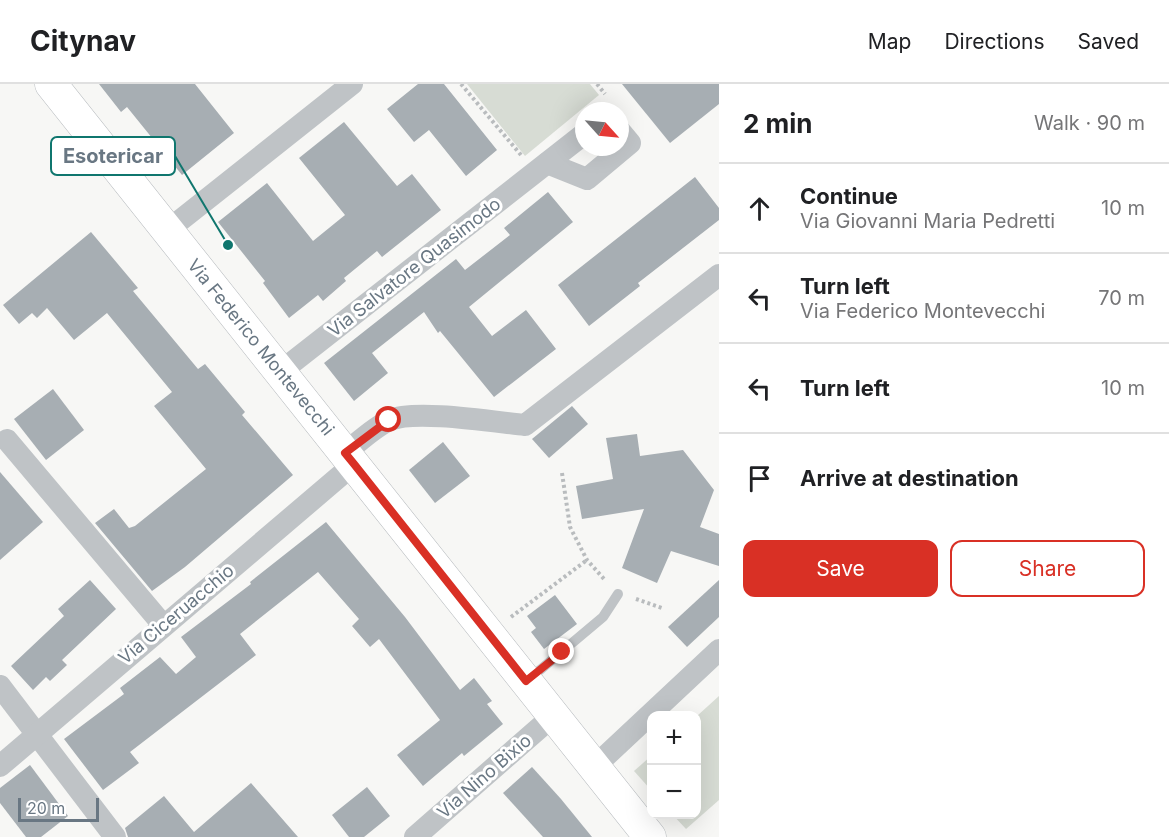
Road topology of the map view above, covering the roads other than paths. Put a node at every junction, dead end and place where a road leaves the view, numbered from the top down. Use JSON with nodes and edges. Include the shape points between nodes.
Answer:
{"nodes":[{"id":1,"x":51,"y":84,"type":"edge"},
{"id":2,"x":352,"y":84,"type":"edge"},
{"id":3,"x":575,"y":139,"type":"edge"},
{"id":4,"x":614,"y":156,"type":"edge"},
{"id":5,"x":536,"y":161,"type":"junction"},
{"id":6,"x":168,"y":230,"type":"junction"},
{"id":7,"x":719,"y":275,"type":"edge"},
{"id":8,"x":280,"y":372,"type":"junction"},
{"id":9,"x":7,"y":440,"type":"dead end"},
{"id":10,"x":349,"y":459,"type":"junction"},
{"id":11,"x":618,"y":594,"type":"road end"},
{"id":12,"x":163,"y":625,"type":"junction"},
{"id":13,"x":719,"y":650,"type":"edge"},
{"id":14,"x":526,"y":681,"type":"junction"},
{"id":15,"x":0,"y":686,"type":"edge"},
{"id":16,"x":553,"y":716,"type":"junction"},
{"id":17,"x":37,"y":734,"type":"junction"},
{"id":18,"x":0,"y":766,"type":"edge"},
{"id":19,"x":594,"y":767,"type":"junction"},
{"id":20,"x":114,"y":837,"type":"edge"},
{"id":21,"x":415,"y":837,"type":"edge"},
{"id":22,"x":650,"y":837,"type":"edge"}],
"edges":[{"from":1,"to":6,"type":"street","name":"Via Federico Montevecchi"},
{"from":2,"to":6,"type":"street"},
{"from":3,"to":5,"type":"street","name":"Via Salvatore Quasimodo"},
{"from":4,"to":5,"type":"street","via":[[587,179]]},
{"from":5,"to":8,"type":"street","name":"Via Salvatore Quasimodo"},
{"from":6,"to":8,"type":"street","name":"Via Federico Montevecchi"},
{"from":7,"to":10,"type":"street","name":"Via Ciceruacchio","via":[[525,425],[403,416],[389,420]]},
{"from":8,"to":10,"type":"street","name":"Via Federico Montevecchi"},
{"from":9,"to":12,"type":"street"},
{"from":10,"to":12,"type":"street","name":"Via Ciceruacchio"},
{"from":10,"to":14,"type":"street","name":"Via Federico Montevecchi"},
{"from":11,"to":14,"type":"lane","via":[[603,617]]},
{"from":12,"to":17,"type":"street","name":"Via Ciceruacchio"},
{"from":13,"to":19,"type":"street"},
{"from":14,"to":16,"type":"street","name":"Via Federico Montevecchi"},
{"from":15,"to":17,"type":"street"},
{"from":16,"to":19,"type":"street","name":"Via Federico Montevecchi"},
{"from":16,"to":21,"type":"street","name":"Via Nino Bixio"},
{"from":17,"to":18,"type":"street","name":"Via Ciceruacchio"},
{"from":17,"to":20,"type":"street"},
{"from":19,"to":22,"type":"street","name":"Via Federico Montevecchi"}]}
